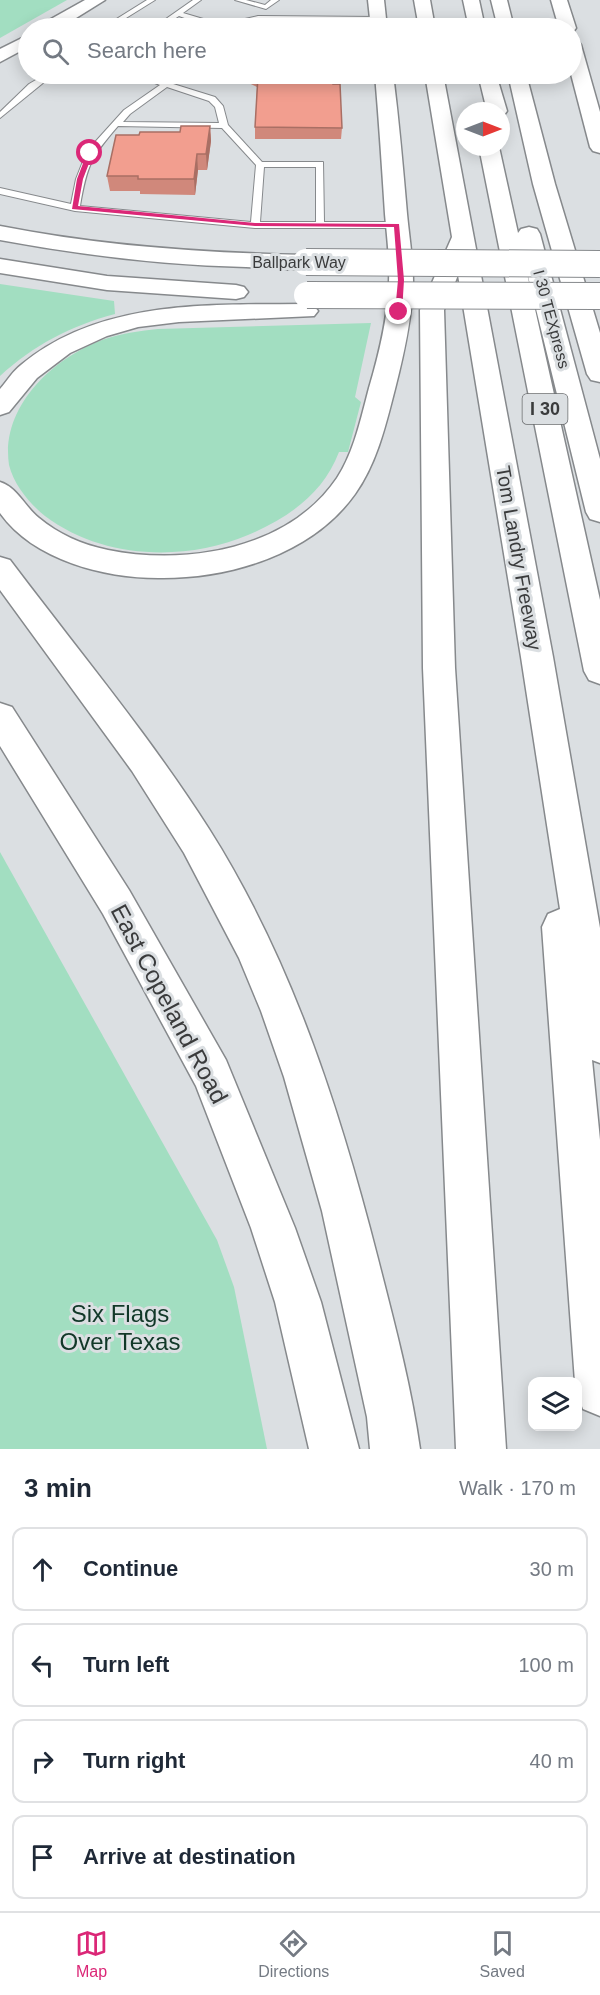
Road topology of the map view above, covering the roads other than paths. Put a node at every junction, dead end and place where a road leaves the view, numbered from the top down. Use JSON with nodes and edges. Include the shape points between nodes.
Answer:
{"nodes":[{"id":1,"x":97,"y":0,"type":"edge"},
{"id":2,"x":152,"y":0,"type":"edge"},
{"id":3,"x":198,"y":0,"type":"edge"},
{"id":4,"x":238,"y":0,"type":"edge"},
{"id":5,"x":276,"y":0,"type":"edge"},
{"id":6,"x":376,"y":0,"type":"edge"},
{"id":7,"x":422,"y":0,"type":"edge"},
{"id":8,"x":458,"y":0,"type":"edge"},
{"id":9,"x":471,"y":0,"type":"edge"},
{"id":10,"x":499,"y":0,"type":"edge"},
{"id":11,"x":559,"y":0,"type":"edge"},
{"id":12,"x":179,"y":14,"type":"junction"},
{"id":13,"x":66,"y":18,"type":"edge"},
{"id":14,"x":122,"y":18,"type":"edge"},
{"id":15,"x":172,"y":18,"type":"edge"},
{"id":16,"x":191,"y":18,"type":"edge"},
{"id":17,"x":378,"y":18,"type":"edge"},
{"id":18,"x":425,"y":18,"type":"edge"},
{"id":19,"x":462,"y":18,"type":"edge"},
{"id":20,"x":475,"y":18,"type":"edge"},
{"id":21,"x":504,"y":18,"type":"edge"},
{"id":22,"x":564,"y":18,"type":"edge"},
{"id":23,"x":18,"y":46,"type":"edge"},
{"id":24,"x":0,"y":57,"type":"edge"},
{"id":25,"x":582,"y":81,"type":"edge"},
{"id":26,"x":35,"y":84,"type":"edge"},
{"id":27,"x":166,"y":84,"type":"joint"},
{"id":28,"x":385,"y":84,"type":"edge"},
{"id":29,"x":437,"y":84,"type":"edge"},
{"id":30,"x":475,"y":84,"type":"edge"},
{"id":31,"x":490,"y":84,"type":"edge"},
{"id":32,"x":519,"y":84,"type":"edge"},
{"id":33,"x":479,"y":102,"type":"edge"},
{"id":34,"x":495,"y":102,"type":"edge"},
{"id":35,"x":0,"y":116,"type":"edge"},
{"id":36,"x":116,"y":124,"type":"junction"},
{"id":37,"x":224,"y":126,"type":"junction"},
{"id":38,"x":600,"y":147,"type":"edge"},
{"id":39,"x":491,"y":156,"type":"edge"},
{"id":40,"x":509,"y":156,"type":"edge"},
{"id":41,"x":260,"y":165,"type":"junction"},
{"id":42,"x":0,"y":191,"type":"edge"},
{"id":43,"x":75,"y":208,"type":"junction"},
{"id":44,"x":255,"y":225,"type":"junction"},
{"id":45,"x":320,"y":225,"type":"junction"},
{"id":46,"x":397,"y":225,"type":"junction"},
{"id":47,"x":8,"y":234,"type":"edge"},
{"id":48,"x":462,"y":238,"type":"junction"},
{"id":49,"x":600,"y":264,"type":"edge"},
{"id":50,"x":0,"y":266,"type":"edge"},
{"id":51,"x":600,"y":296,"type":"edge"},
{"id":52,"x":307,"y":303,"type":"junction"},
{"id":53,"x":600,"y":374,"type":"edge"},
{"id":54,"x":0,"y":406,"type":"edge"},
{"id":55,"x":0,"y":492,"type":"edge"},
{"id":56,"x":600,"y":512,"type":"edge"},
{"id":57,"x":0,"y":568,"type":"edge"},
{"id":58,"x":537,"y":657,"type":"junction"},
{"id":59,"x":600,"y":671,"type":"edge"},
{"id":60,"x":0,"y":717,"type":"edge"},
{"id":61,"x":600,"y":1043,"type":"edge"},
{"id":62,"x":600,"y":1392,"type":"edge"},
{"id":63,"x":334,"y":1449,"type":"edge"},
{"id":64,"x":395,"y":1449,"type":"edge"},
{"id":65,"x":481,"y":1449,"type":"edge"}],
"edges":[{"from":1,"to":13,"type":"main road"},
{"from":2,"to":14,"type":"lane"},
{"from":3,"to":12,"type":"lane"},
{"from":4,"to":5,"type":"lane","via":[[266,7]]},
{"from":6,"to":17,"type":"main road"},
{"from":7,"to":18,"type":"main road"},
{"from":8,"to":19,"type":"main road"},
{"from":9,"to":20,"type":"main road"},
{"from":10,"to":21,"type":"main road"},
{"from":11,"to":22,"type":"main road"},
{"from":12,"to":15,"type":"lane"},
{"from":12,"to":16,"type":"lane"},
{"from":23,"to":24,"type":"main road"},
{"from":25,"to":38,"type":"main road"},
{"from":26,"to":35,"type":"lane"},
{"from":27,"to":36,"type":"lane"},
{"from":27,"to":37,"type":"lane","via":[[212,99],[219,106]]},
{"from":28,"to":46,"type":"main road"},
{"from":29,"to":48,"type":"main road","name":"Tom Landry Freeway","number":"I 30"},
{"from":30,"to":33,"type":"main road"},
{"from":31,"to":34,"type":"main road"},
{"from":32,"to":53,"type":"main road","name":"I 30 TEXpress","via":[[544,184]]},
{"from":36,"to":37,"type":"lane"},
{"from":36,"to":43,"type":"lane","via":[[90,153]]},
{"from":37,"to":41,"type":"lane"},
{"from":39,"to":59,"type":"main road","number":"I 30"},
{"from":40,"to":56,"type":"main road","name":"I 30 TEXpress"},
{"from":41,"to":44,"type":"lane"},
{"from":41,"to":45,"type":"lane","via":[[320,164]]},
{"from":42,"to":43,"type":"lane"},
{"from":43,"to":44,"type":"lane"},
{"from":44,"to":45,"type":"lane"},
{"from":45,"to":46,"type":"lane"},
{"from":46,"to":55,"type":"main road","via":[[399,312],[366,448],[332,503],[300,528],[266,546],[225,559],[178,567],[125,565],[88,557],[51,542],[18,516]]},
{"from":47,"to":49,"type":"main road","name":"Ballpark Way","bridge":true,"via":[[74,247],[232,261]]},
{"from":48,"to":58,"type":"main road","name":"Tom Landry Freeway","number":"I 30"},
{"from":48,"to":65,"type":"main road","via":[[432,310],[439,669]]},
{"from":50,"to":52,"type":"main road","name":"Ballpark Way","via":[[106,283]]},
{"from":51,"to":52,"type":"main road","bridge":true},
{"from":52,"to":54,"type":"main road","via":[[147,318],[112,326],[70,342],[37,363]]},
{"from":57,"to":64,"type":"main road","via":[[189,827],[259,961],[293,1039],[342,1198]]},
{"from":58,"to":61,"type":"main road","name":"Tom Landry Freeway","number":"I 30"},
{"from":58,"to":62,"type":"main road"},
{"from":60,"to":63,"type":"main road","name":"East Copeland Road","via":[[116,902],[212,1074],[298,1302]]}]}
